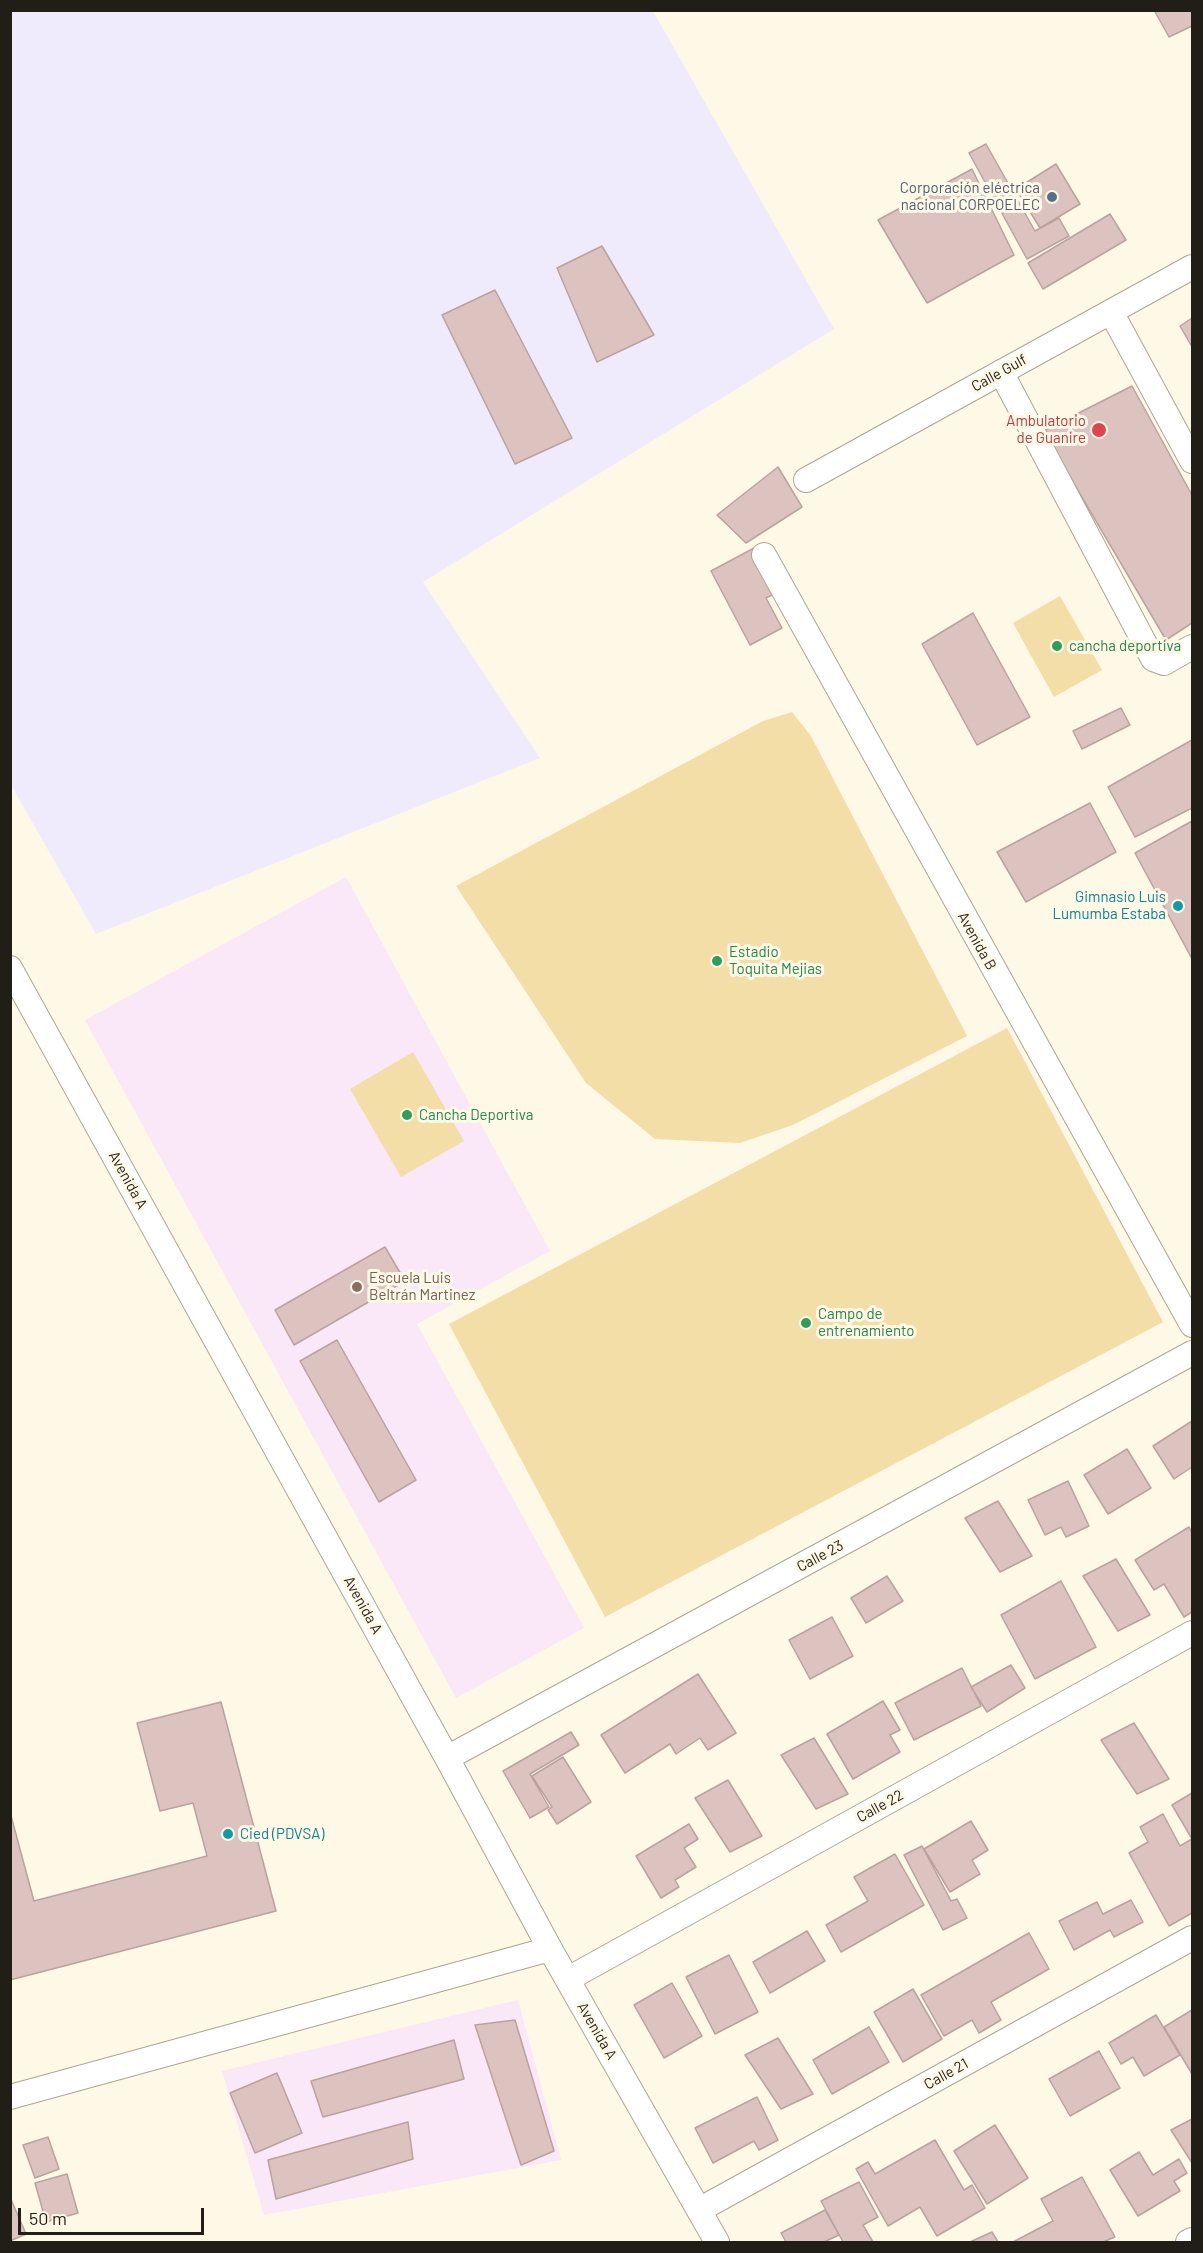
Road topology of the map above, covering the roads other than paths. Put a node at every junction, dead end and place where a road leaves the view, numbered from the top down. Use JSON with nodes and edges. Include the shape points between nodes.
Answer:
{"nodes":[{"id":1,"x":1192,"y":267,"type":"edge"},
{"id":2,"x":1111,"y":312,"type":"junction"},
{"id":3,"x":1001,"y":372,"type":"junction"},
{"id":4,"x":1192,"y":461,"type":"edge"},
{"id":5,"x":806,"y":480,"type":"dead end"},
{"id":6,"x":764,"y":555,"type":"dead end"},
{"id":7,"x":1192,"y":647,"type":"edge"},
{"id":8,"x":10,"y":968,"type":"edge"},
{"id":9,"x":1192,"y":1325,"type":"edge"},
{"id":10,"x":1192,"y":1353,"type":"edge"},
{"id":11,"x":1192,"y":1633,"type":"edge"},
{"id":12,"x":447,"y":1758,"type":"junction"},
{"id":13,"x":1192,"y":1938,"type":"edge"},
{"id":14,"x":550,"y":1950,"type":"junction"},
{"id":15,"x":568,"y":1979,"type":"junction"},
{"id":16,"x":10,"y":2097,"type":"edge"},
{"id":17,"x":699,"y":2210,"type":"junction"},
{"id":18,"x":1192,"y":2240,"type":"edge"},
{"id":19,"x":717,"y":2242,"type":"edge"},
{"id":20,"x":1188,"y":2242,"type":"edge"}],
"edges":[{"from":1,"to":2,"type":"street","name":"Calle Gulf"},
{"from":2,"to":3,"type":"street","name":"Calle Gulf"},
{"from":2,"to":4,"type":"street"},
{"from":3,"to":5,"type":"street","name":"Calle Gulf"},
{"from":3,"to":7,"type":"street","via":[[1153,659],[1164,663]]},
{"from":6,"to":9,"type":"street","name":"Avenida B"},
{"from":8,"to":12,"type":"street","name":"Avenida A"},
{"from":10,"to":12,"type":"street","name":"Calle 23"},
{"from":11,"to":15,"type":"street","name":"Calle 22"},
{"from":12,"to":14,"type":"street","name":"Avenida A"},
{"from":13,"to":17,"type":"street","name":"Calle 21"},
{"from":14,"to":15,"type":"street","name":"Avenida A"},
{"from":14,"to":16,"type":"street"},
{"from":15,"to":17,"type":"street","name":"Avenida A"},
{"from":17,"to":19,"type":"street","name":"Avenida A"},
{"from":18,"to":20,"type":"street"}]}
